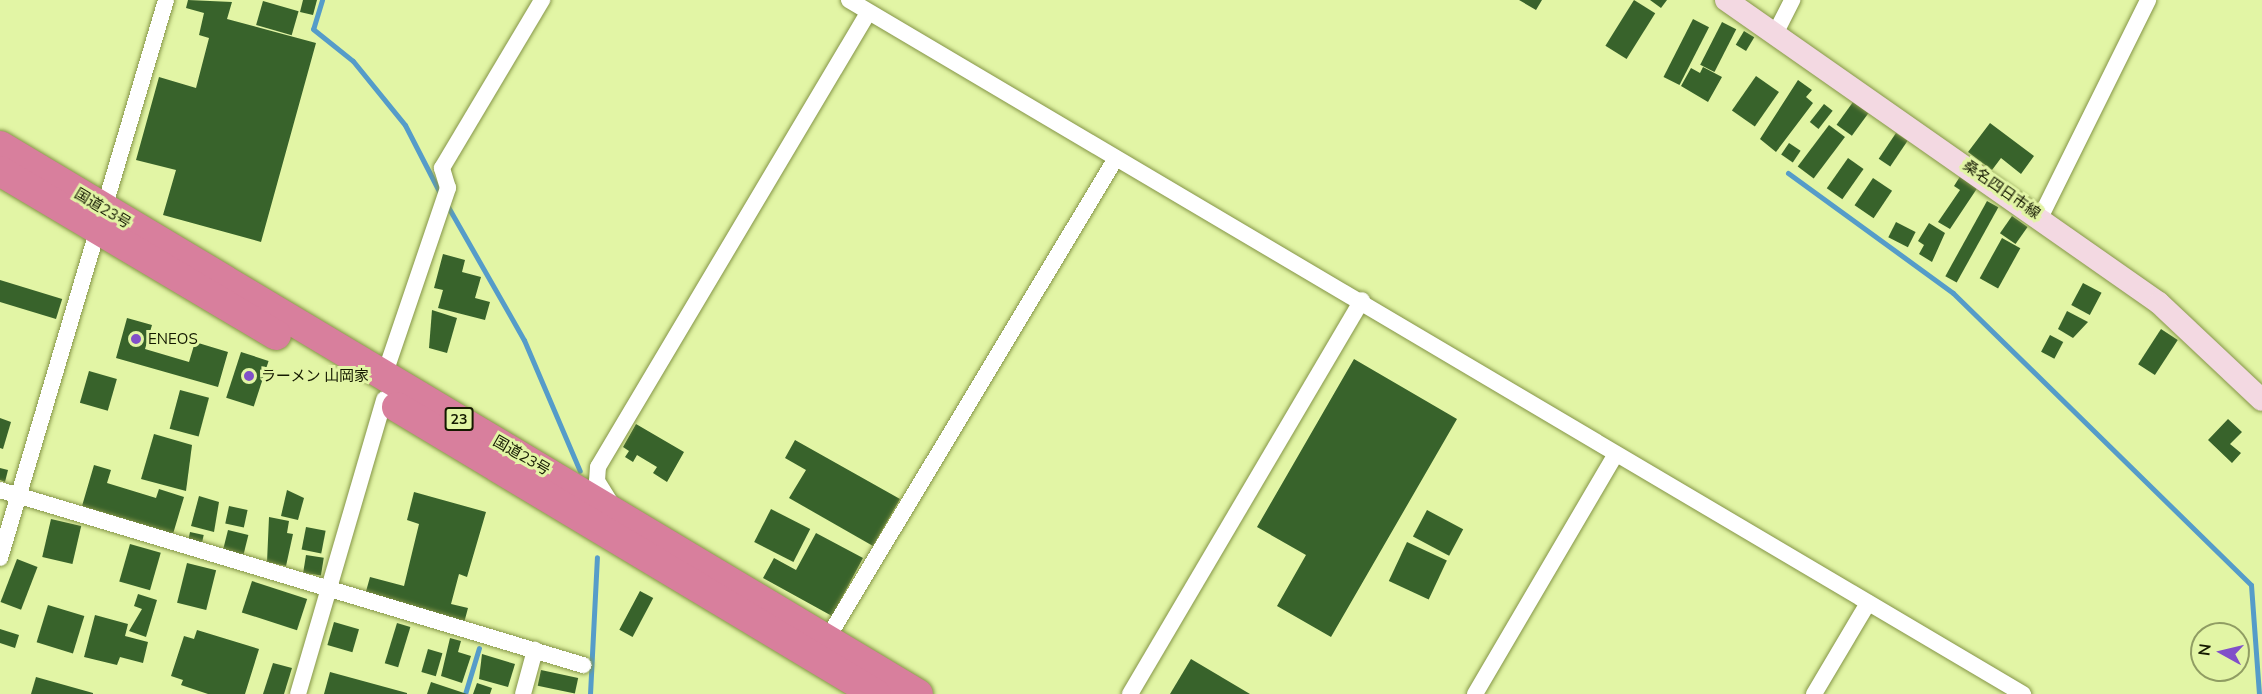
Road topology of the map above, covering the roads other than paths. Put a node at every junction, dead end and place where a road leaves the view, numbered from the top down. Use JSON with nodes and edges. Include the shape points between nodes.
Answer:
{"nodes":[{"id":1,"x":166,"y":0,"type":"edge"},
{"id":2,"x":542,"y":0,"type":"edge"},
{"id":3,"x":849,"y":0,"type":"edge"},
{"id":4,"x":1726,"y":0,"type":"edge"},
{"id":5,"x":1792,"y":0,"type":"edge"},
{"id":6,"x":2148,"y":0,"type":"edge"},
{"id":7,"x":868,"y":13,"type":"junction"},
{"id":8,"x":1776,"y":32,"type":"junction"},
{"id":9,"x":0,"y":146,"type":"edge"},
{"id":10,"x":1116,"y":158,"type":"junction"},
{"id":11,"x":0,"y":171,"type":"edge"},
{"id":12,"x":2041,"y":216,"type":"junction"},
{"id":13,"x":101,"y":219,"type":"junction"},
{"id":14,"x":1362,"y":300,"type":"junction"},
{"id":15,"x":384,"y":387,"type":"junction"},
{"id":16,"x":2262,"y":400,"type":"edge"},
{"id":17,"x":1616,"y":454,"type":"junction"},
{"id":18,"x":0,"y":490,"type":"edge"},
{"id":19,"x":19,"y":495,"type":"junction"},
{"id":20,"x":614,"y":508,"type":"junction"},
{"id":21,"x":0,"y":558,"type":"edge"},
{"id":22,"x":328,"y":589,"type":"junction"},
{"id":23,"x":1868,"y":603,"type":"junction"},
{"id":24,"x":827,"y":639,"type":"junction"},
{"id":25,"x":535,"y":650,"type":"junction"},
{"id":26,"x":584,"y":665,"type":"dead end"},
{"id":27,"x":298,"y":694,"type":"edge"},
{"id":28,"x":523,"y":694,"type":"edge"},
{"id":29,"x":876,"y":694,"type":"edge"},
{"id":30,"x":918,"y":694,"type":"edge"},
{"id":31,"x":1130,"y":694,"type":"edge"},
{"id":32,"x":1475,"y":694,"type":"edge"},
{"id":33,"x":1814,"y":694,"type":"edge"},
{"id":34,"x":2022,"y":694,"type":"edge"}],
"edges":[{"from":1,"to":13,"type":"street"},
{"from":2,"to":15,"type":"street","via":[[444,164],[444,201]]},
{"from":3,"to":7,"type":"street"},
{"from":4,"to":8,"type":"main road","name":"桑名四日市線"},
{"from":5,"to":8,"type":"street"},
{"from":6,"to":12,"type":"street"},
{"from":7,"to":10,"type":"street"},
{"from":7,"to":20,"type":"street","via":[[598,467],[597,480]]},
{"from":8,"to":12,"type":"main road","name":"桑名四日市線"},
{"from":9,"to":13,"type":"highway","name":"国道23号","number":"23"},
{"from":10,"to":14,"type":"street"},
{"from":10,"to":24,"type":"street"},
{"from":11,"to":13,"type":"highway","name":"国道23号","number":"23"},
{"from":12,"to":16,"type":"main road","name":"桑名四日市線","via":[[2159,303]]},
{"from":13,"to":15,"type":"highway","name":"国道23号","number":"23"},
{"from":13,"to":19,"type":"street"},
{"from":14,"to":17,"type":"street"},
{"from":14,"to":31,"type":"street"},
{"from":15,"to":20,"type":"highway","name":"国道23号","number":"23"},
{"from":15,"to":22,"type":"street"},
{"from":15,"to":29,"type":"highway","name":"国道23号","number":"23"},
{"from":17,"to":23,"type":"street"},
{"from":17,"to":32,"type":"street"},
{"from":18,"to":19,"type":"street"},
{"from":19,"to":21,"type":"street"},
{"from":19,"to":22,"type":"street"},
{"from":20,"to":24,"type":"highway","name":"国道23号","number":"23"},
{"from":22,"to":25,"type":"street"},
{"from":22,"to":27,"type":"street"},
{"from":23,"to":33,"type":"street"},
{"from":23,"to":34,"type":"street"},
{"from":24,"to":30,"type":"highway","name":"国道23号","number":"23"},
{"from":25,"to":26,"type":"street"},
{"from":25,"to":28,"type":"street"}]}
